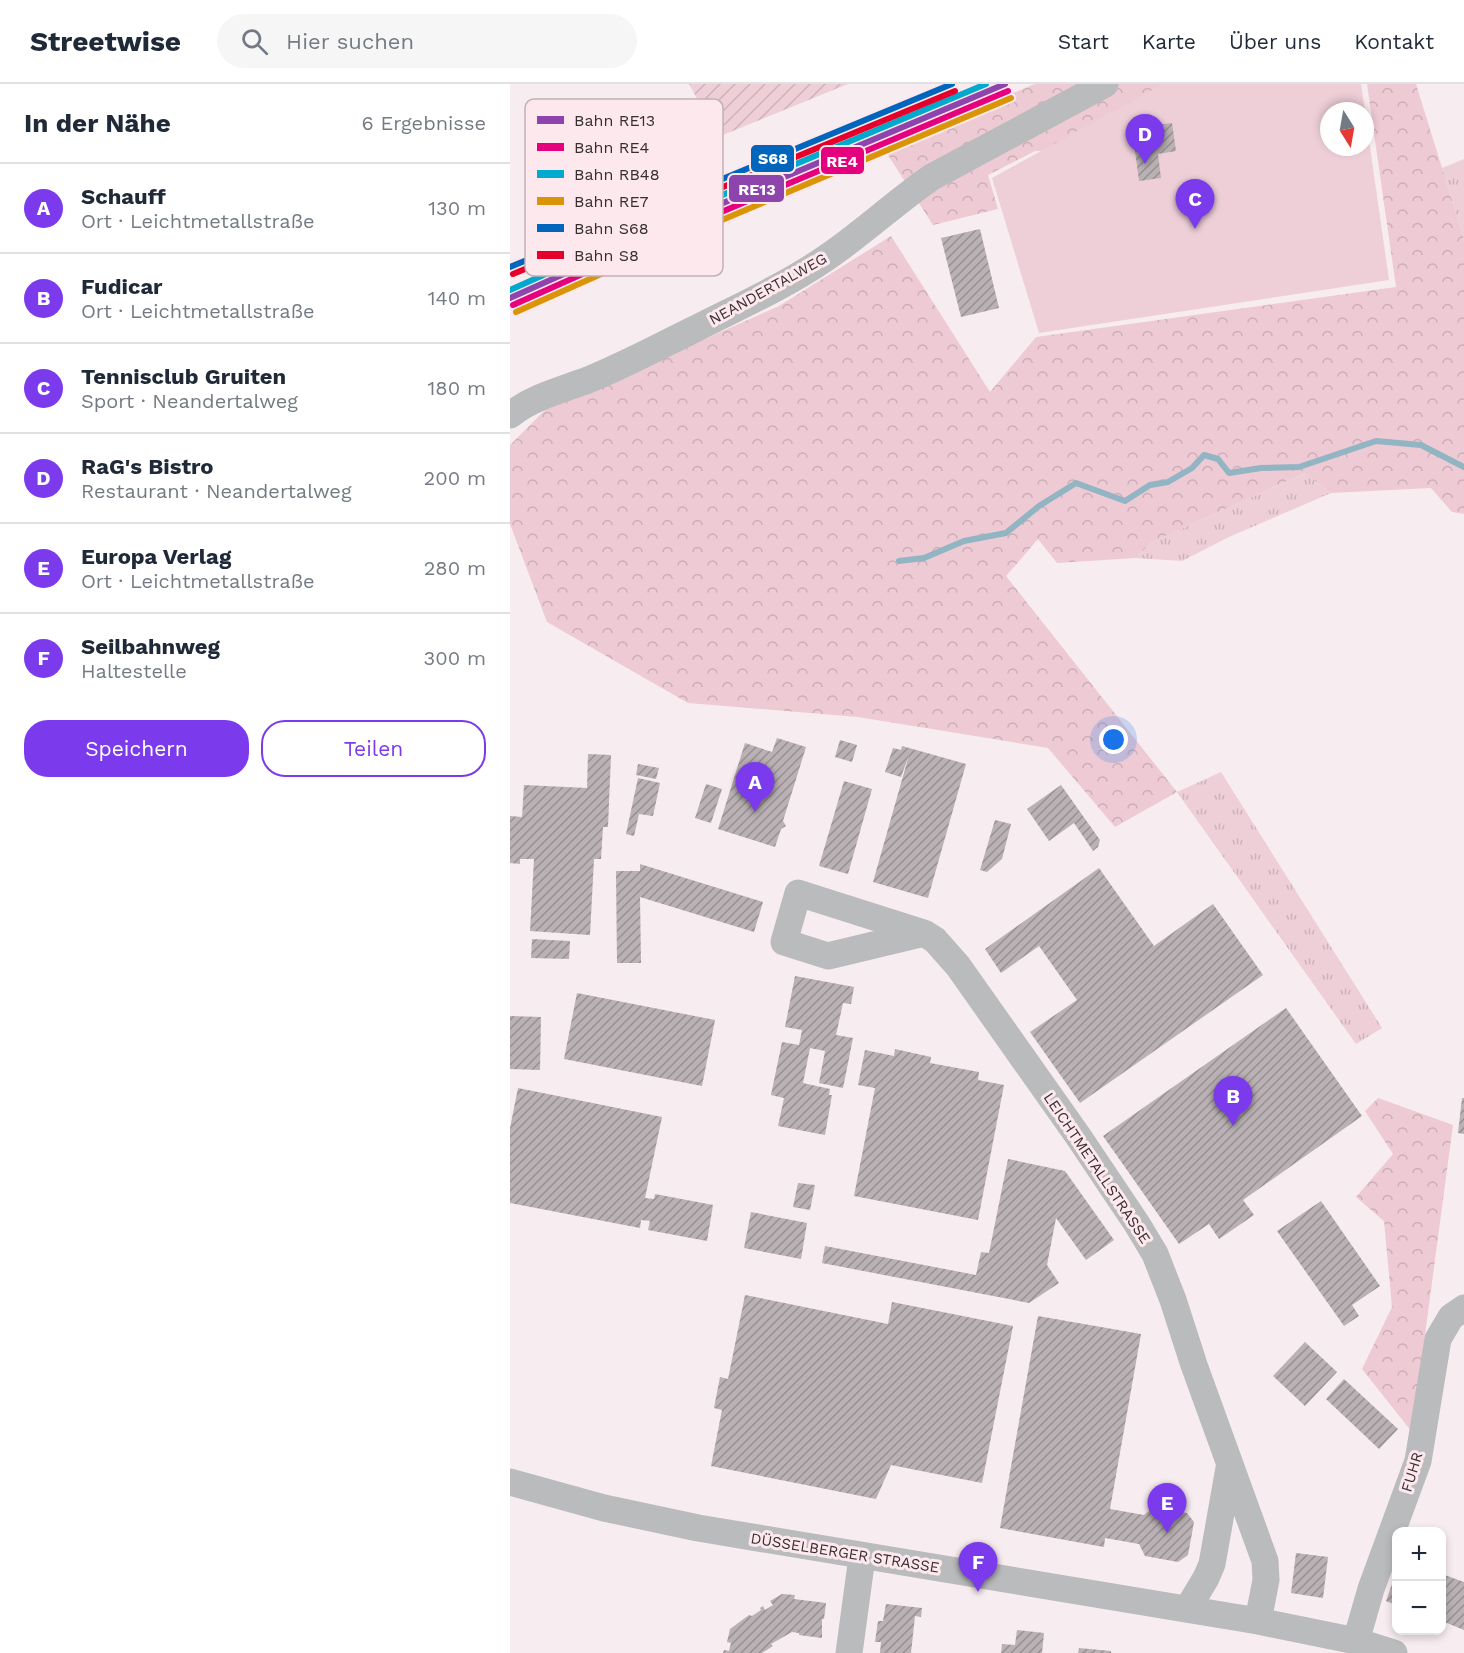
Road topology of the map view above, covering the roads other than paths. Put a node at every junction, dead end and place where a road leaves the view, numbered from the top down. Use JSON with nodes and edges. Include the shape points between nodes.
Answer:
{"nodes":[{"id":1,"x":1105,"y":84,"type":"edge"},
{"id":2,"x":510,"y":415,"type":"edge"},
{"id":3,"x":924,"y":933,"type":"dead end"},
{"id":4,"x":1464,"y":1308,"type":"edge"},
{"id":5,"x":1229,"y":1467,"type":"junction"},
{"id":6,"x":510,"y":1482,"type":"edge"},
{"id":7,"x":862,"y":1557,"type":"junction"},
{"id":8,"x":1188,"y":1608,"type":"junction"},
{"id":9,"x":1258,"y":1621,"type":"junction"},
{"id":10,"x":1356,"y":1641,"type":"junction"},
{"id":11,"x":849,"y":1653,"type":"edge"},
{"id":12,"x":1394,"y":1653,"type":"edge"}],
"edges":[{"from":1,"to":2,"type":"street","name":"NEANDERTALWEG","via":[[932,177],[824,260],[784,283],[633,360],[554,391]]},
{"from":3,"to":5,"type":"street","name":"LEICHTMETALLSTRASSE","via":[[958,966],[1148,1241],[1173,1300]]},
{"from":4,"to":10,"type":"street","name":"FUHR","via":[[1451,1317],[1438,1339],[1418,1461]]},
{"from":5,"to":8,"type":"street","name":"LEICHTMETALLSTRASSE","via":[[1212,1564]]},
{"from":5,"to":9,"type":"street","name":"LEICHTMETALLSTRASSE","via":[[1265,1561],[1266,1580]]},
{"from":6,"to":7,"type":"street","name":"DÜSSELBERGER STRASSE","via":[[604,1508]]},
{"from":7,"to":8,"type":"street","name":"DÜSSELBERGER STRASSE"},
{"from":7,"to":11,"type":"street"},
{"from":8,"to":9,"type":"street","name":"DÜSSELBERGER STRASSE"},
{"from":9,"to":10,"type":"street","name":"DÜSSELBERGER STRASSE"},
{"from":10,"to":12,"type":"street","name":"DÜSSELBERGER STRASSE"}]}
